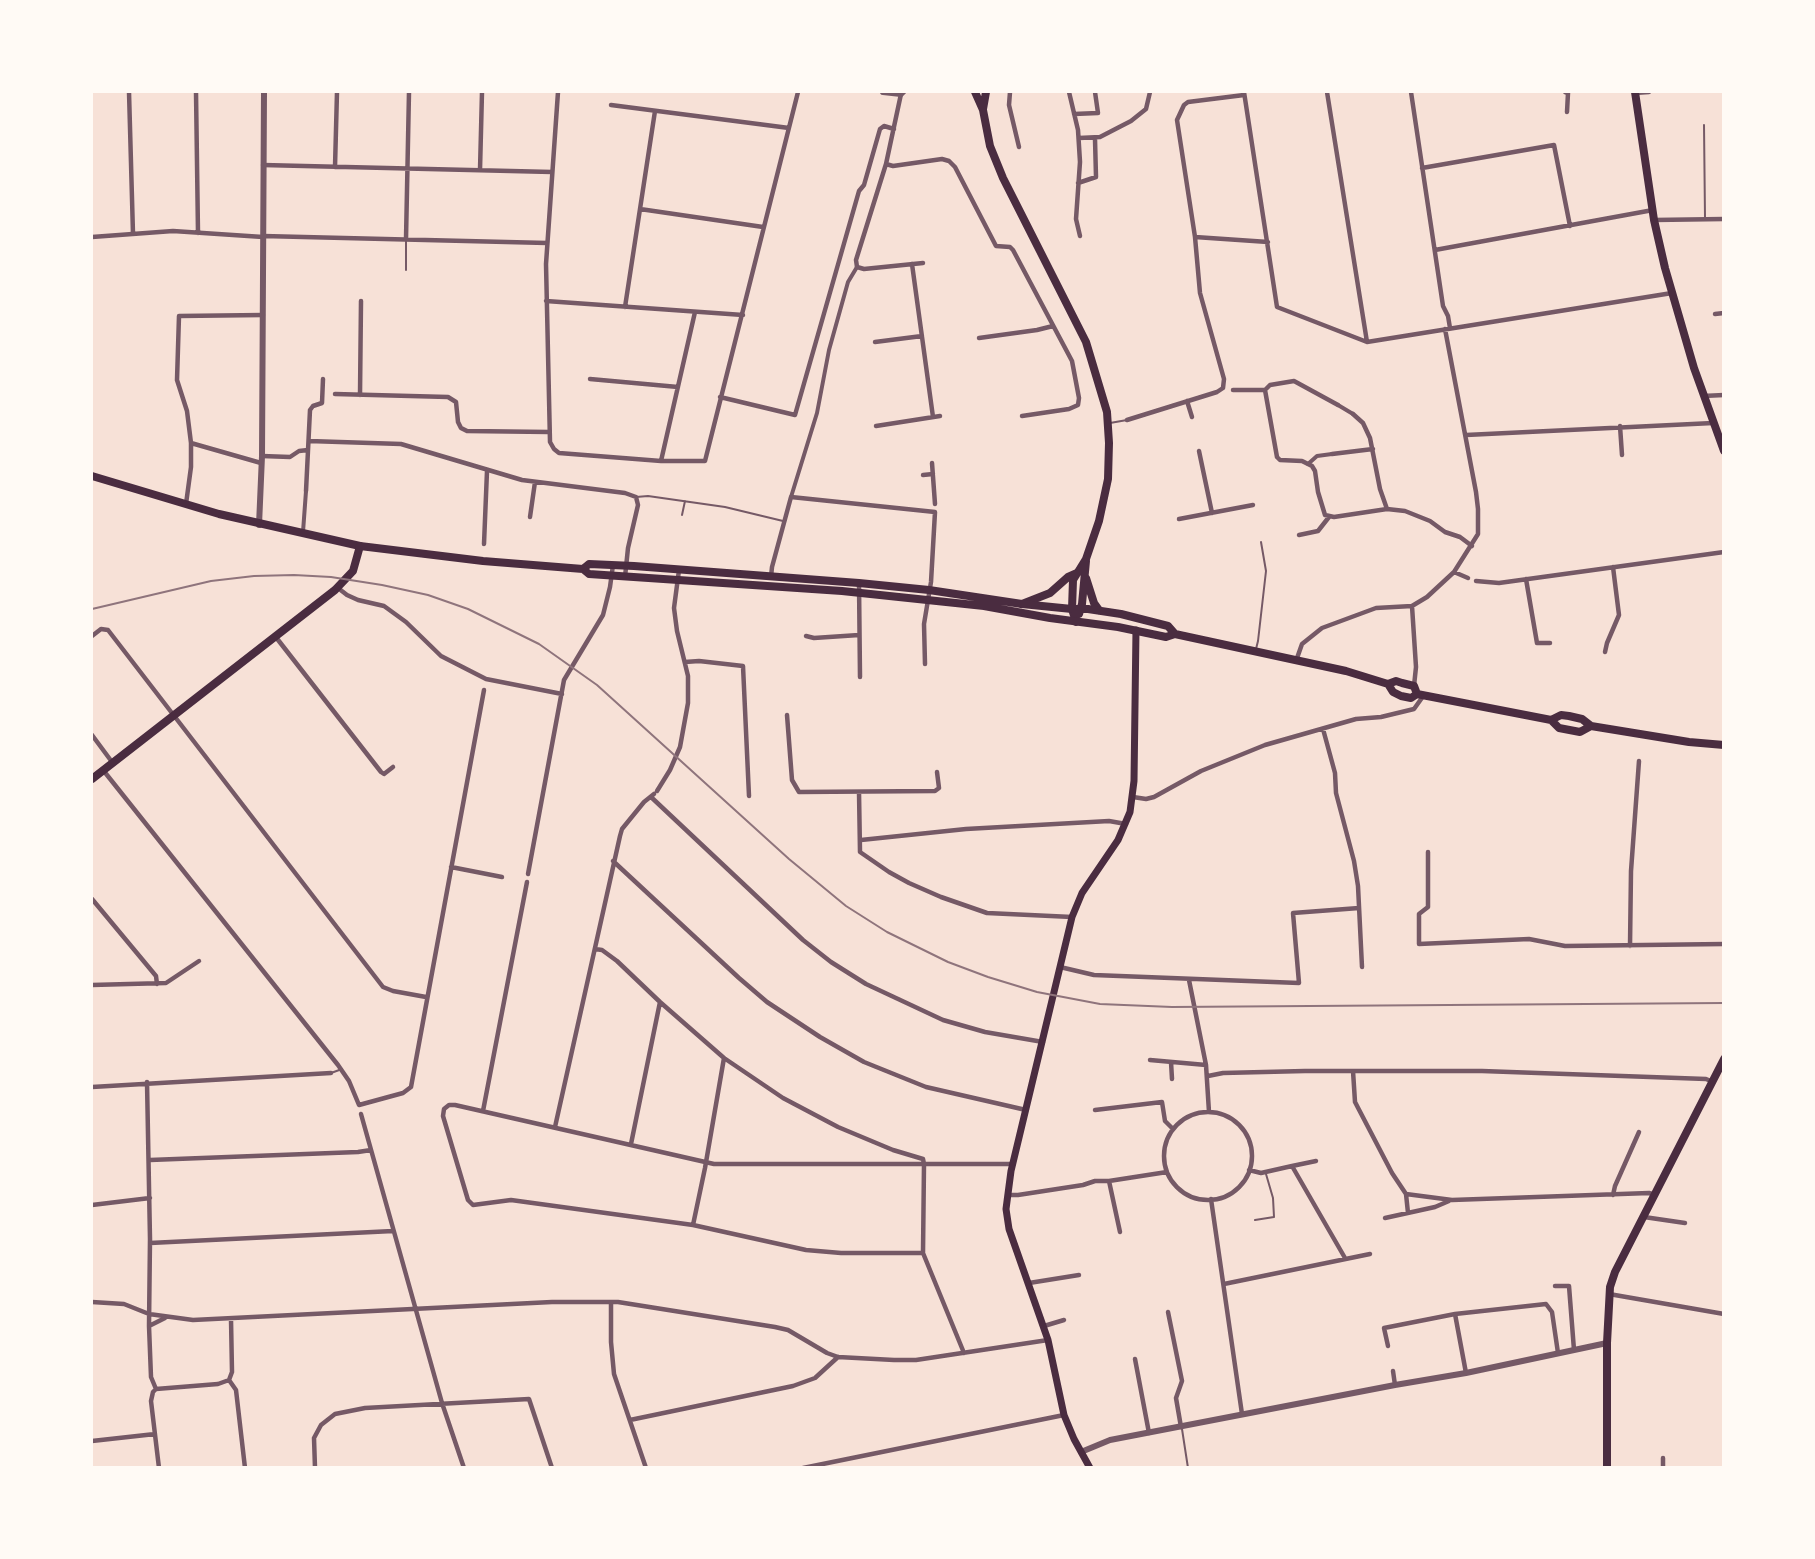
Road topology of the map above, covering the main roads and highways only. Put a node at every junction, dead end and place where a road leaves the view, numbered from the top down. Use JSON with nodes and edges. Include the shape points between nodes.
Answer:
{"nodes":[{"id":1,"x":975,"y":92,"type":"edge"},
{"id":2,"x":986,"y":92,"type":"edge"},
{"id":3,"x":1635,"y":92,"type":"edge"},
{"id":4,"x":983,"y":110,"type":"junction"},
{"id":5,"x":1724,"y":451,"type":"edge"},
{"id":6,"x":92,"y":476,"type":"edge"},
{"id":7,"x":360,"y":546,"type":"junction"},
{"id":8,"x":1086,"y":559,"type":"junction"},
{"id":9,"x":583,"y":569,"type":"junction"},
{"id":10,"x":1077,"y":573,"type":"junction"},
{"id":11,"x":1085,"y":576,"type":"junction"},
{"id":12,"x":1022,"y":603,"type":"junction"},
{"id":13,"x":1082,"y":608,"type":"junction"},
{"id":14,"x":1072,"y":609,"type":"junction"},
{"id":15,"x":1099,"y":610,"type":"junction"},
{"id":16,"x":1136,"y":618,"type":"junction"},
{"id":17,"x":1076,"y":622,"type":"junction"},
{"id":18,"x":1136,"y":630,"type":"junction"},
{"id":19,"x":1175,"y":634,"type":"junction"},
{"id":20,"x":1388,"y":684,"type":"junction"},
{"id":21,"x":1421,"y":694,"type":"junction"},
{"id":22,"x":1551,"y":720,"type":"junction"},
{"id":23,"x":1591,"y":726,"type":"junction"},
{"id":24,"x":1723,"y":746,"type":"edge"},
{"id":25,"x":92,"y":779,"type":"edge"},
{"id":26,"x":1723,"y":1062,"type":"edge"},
{"id":27,"x":1090,"y":1467,"type":"edge"},
{"id":28,"x":1607,"y":1467,"type":"edge"}],
"edges":[{"from":1,"to":4,"type":"main road"},
{"from":2,"to":4,"type":"main road"},
{"from":3,"to":5,"type":"main road","via":[[1654,220],[1703,396]]},
{"from":4,"to":8,"type":"main road","via":[[990,146],[1003,178],[1086,342],[1109,423],[1106,487]]},
{"from":6,"to":7,"type":"main road","via":[[259,525]]},
{"from":7,"to":9,"type":"main road"},
{"from":7,"to":25,"type":"main road","via":[[352,571],[338,588]]},
{"from":8,"to":10,"type":"main road"},
{"from":8,"to":11,"type":"main road"},
{"from":9,"to":12,"type":"main road","via":[[589,564],[771,576]]},
{"from":9,"to":17,"type":"main road","via":[[589,574],[927,599]]},
{"from":10,"to":12,"type":"main road","via":[[1050,593]]},
{"from":10,"to":14,"type":"main road"},
{"from":11,"to":13,"type":"main road"},
{"from":11,"to":15,"type":"main road"},
{"from":12,"to":14,"type":"main road"},
{"from":13,"to":14,"type":"main road"},
{"from":13,"to":15,"type":"main road"},
{"from":13,"to":17,"type":"main road"},
{"from":14,"to":17,"type":"main road"},
{"from":15,"to":16,"type":"main road"},
{"from":16,"to":18,"type":"main road"},
{"from":16,"to":19,"type":"main road","via":[[1168,626]]},
{"from":17,"to":18,"type":"main road"},
{"from":18,"to":19,"type":"main road","via":[[1166,637]]},
{"from":18,"to":27,"type":"main road","via":[[1133,797],[1118,840],[1082,893],[1072,917],[1013,1164],[1006,1217],[1044,1326],[1064,1415]]},
{"from":19,"to":20,"type":"main road","via":[[1346,671]]},
{"from":20,"to":21,"type":"main road","via":[[1396,681],[1414,686]]},
{"from":20,"to":21,"type":"main road","via":[[1401,696],[1412,698]]},
{"from":21,"to":22,"type":"main road"},
{"from":22,"to":23,"type":"main road","via":[[1569,716]]},
{"from":22,"to":23,"type":"main road","via":[[1559,728],[1580,732]]},
{"from":23,"to":24,"type":"main road"},
{"from":26,"to":28,"type":"main road","via":[[1615,1272],[1609,1294]]}]}
